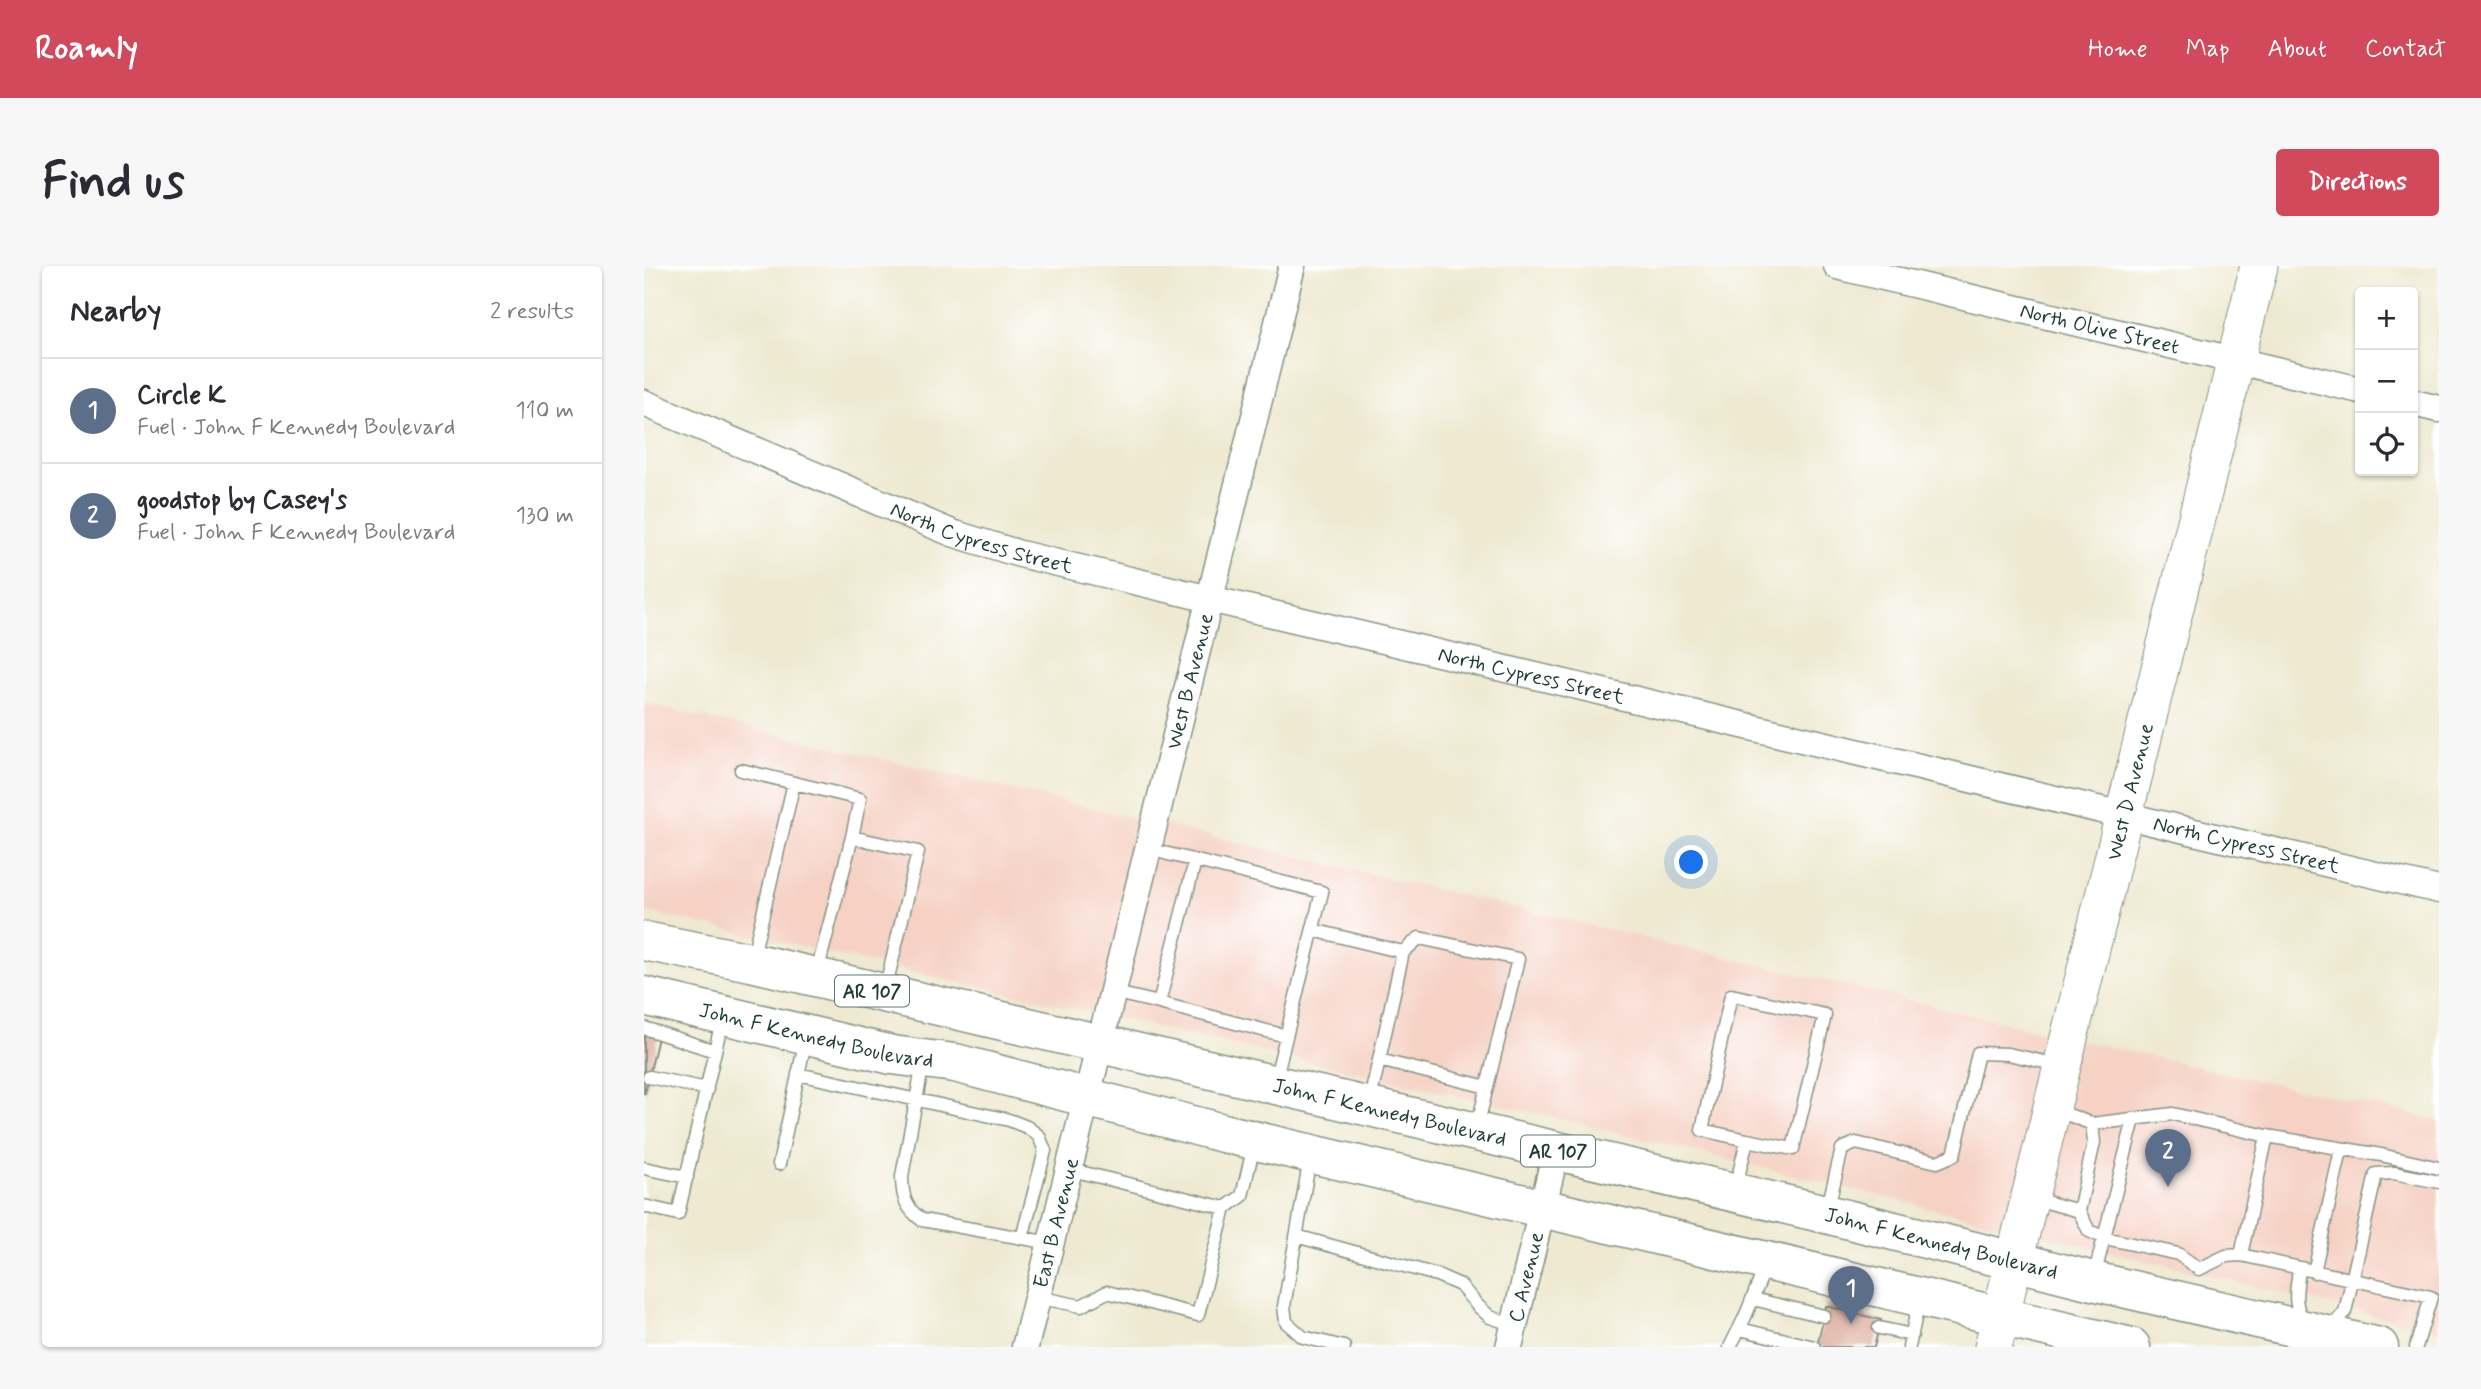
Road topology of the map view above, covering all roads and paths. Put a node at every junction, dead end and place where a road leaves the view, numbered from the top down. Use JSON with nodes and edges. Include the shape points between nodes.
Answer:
{"nodes":[{"id":1,"x":1292,"y":266,"type":"edge"},
{"id":2,"x":1838,"y":266,"type":"edge"},
{"id":3,"x":2259,"y":266,"type":"edge"},
{"id":4,"x":2236,"y":361,"type":"junction"},
{"id":5,"x":2355,"y":389,"type":"edge"},
{"id":6,"x":644,"y":403,"type":"edge"},
{"id":7,"x":2418,"y":403,"type":"edge"},
{"id":8,"x":2439,"y":409,"type":"edge"},
{"id":9,"x":1210,"y":599,"type":"junction"},
{"id":10,"x":741,"y":770,"type":"dead end"},
{"id":11,"x":794,"y":783,"type":"junction"},
{"id":12,"x":2124,"y":816,"type":"junction"},
{"id":13,"x":852,"y":837,"type":"junction"},
{"id":14,"x":1148,"y":849,"type":"junction"},
{"id":15,"x":1195,"y":861,"type":"junction"},
{"id":16,"x":2439,"y":890,"type":"edge"},
{"id":17,"x":1313,"y":930,"type":"junction"},
{"id":18,"x":644,"y":941,"type":"edge"},
{"id":19,"x":1403,"y":952,"type":"junction"},
{"id":20,"x":751,"y":962,"type":"junction"},
{"id":21,"x":816,"y":978,"type":"junction"},
{"id":22,"x":1112,"y":992,"type":"junction"},
{"id":23,"x":884,"y":994,"type":"junction"},
{"id":24,"x":644,"y":996,"type":"edge"},
{"id":25,"x":1160,"y":1003,"type":"junction"},
{"id":26,"x":644,"y":1028,"type":"edge"},
{"id":27,"x":719,"y":1033,"type":"junction"},
{"id":28,"x":807,"y":1035,"type":"junction"},
{"id":29,"x":1286,"y":1035,"type":"junction"},
{"id":30,"x":1100,"y":1044,"type":"junction"},
{"id":31,"x":924,"y":1059,"type":"junction"},
{"id":32,"x":1379,"y":1060,"type":"junction"},
{"id":33,"x":2062,"y":1066,"type":"junction"},
{"id":34,"x":799,"y":1074,"type":"junction"},
{"id":35,"x":649,"y":1077,"type":"dead end"},
{"id":36,"x":1274,"y":1085,"type":"junction"},
{"id":37,"x":1487,"y":1087,"type":"junction"},
{"id":38,"x":706,"y":1088,"type":"junction"},
{"id":39,"x":1086,"y":1098,"type":"junction"},
{"id":40,"x":916,"y":1101,"type":"junction"},
{"id":41,"x":1368,"y":1107,"type":"junction"},
{"id":42,"x":2051,"y":1108,"type":"junction"},
{"id":43,"x":2134,"y":1119,"type":"junction"},
{"id":44,"x":2092,"y":1124,"type":"junction"},
{"id":45,"x":1476,"y":1132,"type":"junction"},
{"id":46,"x":2267,"y":1136,"type":"junction"},
{"id":47,"x":1747,"y":1140,"type":"junction"},
{"id":48,"x":1255,"y":1141,"type":"junction"},
{"id":49,"x":1556,"y":1150,"type":"junction"},
{"id":50,"x":2341,"y":1150,"type":"junction"},
{"id":51,"x":1310,"y":1154,"type":"junction"},
{"id":52,"x":779,"y":1164,"type":"dead end"},
{"id":53,"x":644,"y":1168,"type":"edge"},
{"id":54,"x":2439,"y":1168,"type":"edge"},
{"id":55,"x":1069,"y":1169,"type":"junction"},
{"id":56,"x":687,"y":1177,"type":"junction"},
{"id":57,"x":2439,"y":1182,"type":"edge"},
{"id":58,"x":1734,"y":1193,"type":"junction"},
{"id":59,"x":2029,"y":1198,"type":"junction"},
{"id":60,"x":644,"y":1206,"type":"edge"},
{"id":61,"x":1225,"y":1208,"type":"junction"},
{"id":62,"x":1543,"y":1209,"type":"junction"},
{"id":63,"x":2079,"y":1211,"type":"junction"},
{"id":64,"x":1826,"y":1214,"type":"junction"},
{"id":65,"x":1296,"y":1236,"type":"junction"},
{"id":66,"x":1022,"y":1238,"type":"junction"},
{"id":67,"x":2105,"y":1238,"type":"junction"},
{"id":68,"x":1050,"y":1243,"type":"junction"},
{"id":69,"x":2241,"y":1255,"type":"junction"},
{"id":70,"x":1768,"y":1262,"type":"junction"},
{"id":71,"x":2014,"y":1262,"type":"junction"},
{"id":72,"x":2299,"y":1269,"type":"junction"},
{"id":73,"x":2314,"y":1272,"type":"junction"},
{"id":74,"x":2093,"y":1281,"type":"junction"},
{"id":75,"x":2350,"y":1281,"type":"junction"},
{"id":76,"x":2197,"y":1285,"type":"junction"},
{"id":77,"x":2435,"y":1292,"type":"edge"},
{"id":78,"x":1037,"y":1297,"type":"junction"},
{"id":79,"x":1920,"y":1297,"type":"junction"},
{"id":80,"x":1753,"y":1299,"type":"junction"},
{"id":81,"x":1824,"y":1317,"type":"dead end"},
{"id":82,"x":1879,"y":1328,"type":"dead end"},
{"id":83,"x":1740,"y":1329,"type":"junction"},
{"id":84,"x":1997,"y":1332,"type":"edge"},
{"id":85,"x":1512,"y":1336,"type":"edge"},
{"id":86,"x":2315,"y":1339,"type":"edge"},
{"id":87,"x":1911,"y":1341,"type":"edge"},
{"id":88,"x":1025,"y":1347,"type":"edge"},
{"id":89,"x":1345,"y":1347,"type":"edge"},
{"id":90,"x":1730,"y":1347,"type":"edge"},
{"id":91,"x":1814,"y":1347,"type":"edge"},
{"id":92,"x":2131,"y":1347,"type":"edge"},
{"id":93,"x":2379,"y":1347,"type":"edge"},
{"id":94,"x":2416,"y":1347,"type":"edge"}],
"edges":[{"from":1,"to":9,"type":"street","name":"West B Avenue"},
{"from":2,"to":4,"type":"street","name":"North Olive Street"},
{"from":3,"to":4,"type":"street","name":"West D Avenue"},
{"from":4,"to":5,"type":"street","name":"North Olive Street"},
{"from":4,"to":12,"type":"street","name":"West D Avenue"},
{"from":6,"to":9,"type":"street","name":"North Cypress Street","via":[[952,533]]},
{"from":7,"to":8,"type":"street"},
{"from":9,"to":12,"type":"street","name":"North Cypress Street"},
{"from":9,"to":14,"type":"street","name":"West B Avenue"},
{"from":10,"to":11,"type":"lane"},
{"from":11,"to":13,"type":"lane","via":[[860,799]]},
{"from":11,"to":20,"type":"lane"},
{"from":12,"to":16,"type":"street","name":"North Cypress Street"},
{"from":12,"to":33,"type":"street","name":"West D Avenue"},
{"from":13,"to":21,"type":"lane"},
{"from":13,"to":23,"type":"lane","via":[[918,852]]},
{"from":14,"to":15,"type":"lane"},
{"from":14,"to":22,"type":"street","name":"West B Avenue"},
{"from":15,"to":17,"type":"lane","via":[[1322,892]]},
{"from":15,"to":25,"type":"lane"},
{"from":17,"to":19,"type":"lane"},
{"from":17,"to":29,"type":"lane"},
{"from":18,"to":20,"type":"main road","name":"John F Kennedy Boulevard","number":"AR 107"},
{"from":19,"to":32,"type":"lane"},
{"from":19,"to":37,"type":"lane","via":[[1419,938],[1518,960]]},
{"from":20,"to":21,"type":"main road","name":"John F Kennedy Boulevard","number":"AR 107"},
{"from":21,"to":23,"type":"main road","name":"John F Kennedy Boulevard","number":"AR 107"},
{"from":22,"to":25,"type":"lane"},
{"from":22,"to":30,"type":"street","name":"West B Avenue"},
{"from":23,"to":30,"type":"main road","name":"John F Kennedy Boulevard","number":"AR 107"},
{"from":24,"to":27,"type":"main road","name":"John F Kennedy Boulevard"},
{"from":25,"to":29,"type":"lane"},
{"from":26,"to":27,"type":"lane"},
{"from":27,"to":28,"type":"main road","name":"John F Kennedy Boulevard"},
{"from":27,"to":38,"type":"lane"},
{"from":28,"to":31,"type":"main road","name":"John F Kennedy Boulevard"},
{"from":28,"to":34,"type":"lane"},
{"from":29,"to":36,"type":"lane"},
{"from":30,"to":36,"type":"main road","name":"John F Kennedy Boulevard","number":"AR 107"},
{"from":30,"to":39,"type":"street","name":"West B Avenue"},
{"from":31,"to":39,"type":"main road","name":"John F Kennedy Boulevard","via":[[956,1063]]},
{"from":31,"to":40,"type":"lane"},
{"from":32,"to":37,"type":"lane"},
{"from":32,"to":41,"type":"lane"},
{"from":33,"to":42,"type":"street","name":"West D Avenue"},
{"from":33,"to":64,"type":"lane","via":[[2008,1054],[1978,1053],[1954,1155],[1937,1162],[1856,1143],[1842,1149]]},
{"from":34,"to":40,"type":"lane"},
{"from":34,"to":52,"type":"lane"},
{"from":35,"to":38,"type":"lane"},
{"from":36,"to":41,"type":"main road","name":"John F Kennedy Boulevard","number":"AR 107"},
{"from":37,"to":45,"type":"lane"},
{"from":38,"to":56,"type":"lane"},
{"from":39,"to":48,"type":"main road","name":"John F Kennedy Boulevard"},
{"from":39,"to":55,"type":"street","name":"East B Avenue"},
{"from":40,"to":66,"type":"lane","via":[[902,1177],[909,1211],[922,1220]]},
{"from":40,"to":66,"type":"lane","via":[[1009,1120],[1039,1136],[1045,1151]]},
{"from":41,"to":45,"type":"main road","name":"John F Kennedy Boulevard","number":"AR 107"},
{"from":42,"to":44,"type":"lane"},
{"from":42,"to":59,"type":"street","name":"West D Avenue"},
{"from":43,"to":44,"type":"lane"},
{"from":43,"to":46,"type":"lane","via":[[2173,1114]]},
{"from":43,"to":67,"type":"lane"},
{"from":44,"to":63,"type":"lane","via":[[2094,1142]]},
{"from":45,"to":49,"type":"main road","name":"John F Kennedy Boulevard","number":"AR 107"},
{"from":46,"to":50,"type":"lane"},
{"from":46,"to":69,"type":"lane"},
{"from":47,"to":47,"type":"lane","via":[[1793,1149],[1825,1015],[1731,995],[1702,1130]]},
{"from":47,"to":58,"type":"lane"},
{"from":48,"to":51,"type":"main road","name":"John F Kennedy Boulevard"},
{"from":48,"to":61,"type":"lane","via":[[1242,1196]]},
{"from":49,"to":58,"type":"main road","name":"John F Kennedy Boulevard","number":"AR 107"},
{"from":49,"to":62,"type":"street","name":"C Avenue"},
{"from":50,"to":54,"type":"lane"},
{"from":50,"to":73,"type":"lane"},
{"from":51,"to":62,"type":"main road","name":"John F Kennedy Boulevard"},
{"from":51,"to":65,"type":"lane"},
{"from":53,"to":56,"type":"lane"},
{"from":55,"to":61,"type":"lane"},
{"from":55,"to":68,"type":"street","name":"East B Avenue"},
{"from":56,"to":60,"type":"lane","via":[[678,1214]]},
{"from":57,"to":75,"type":"lane","via":[[2376,1174]]},
{"from":58,"to":64,"type":"main road","name":"John F Kennedy Boulevard","number":"AR 107"},
{"from":59,"to":63,"type":"lane"},
{"from":59,"to":71,"type":"street","name":"West D Avenue"},
{"from":61,"to":78,"type":"lane","via":[[1198,1315],[1107,1292],[1081,1306]]},
{"from":62,"to":70,"type":"main road","name":"John F Kennedy Boulevard"},
{"from":62,"to":85,"type":"street","name":"C Avenue"},
{"from":63,"to":67,"type":"lane","via":[[2089,1231]]},
{"from":64,"to":71,"type":"main road","name":"John F Kennedy Boulevard","number":"AR 107"},
{"from":65,"to":85,"type":"lane","via":[[1460,1285]]},
{"from":65,"to":89,"type":"lane","via":[[1284,1306],[1286,1322],[1303,1337]]},
{"from":66,"to":68,"type":"lane"},
{"from":67,"to":74,"type":"lane"},
{"from":67,"to":76,"type":"lane","via":[[2178,1254]]},
{"from":68,"to":78,"type":"street","name":"East B Avenue"},
{"from":69,"to":72,"type":"lane"},
{"from":69,"to":76,"type":"lane","via":[[2226,1256]]},
{"from":70,"to":79,"type":"main road","name":"John F Kennedy Boulevard"},
{"from":70,"to":80,"type":"lane"},
{"from":71,"to":74,"type":"main road","name":"John F Kennedy Boulevard","number":"AR 107"},
{"from":71,"to":84,"type":"street","name":"West D Avenue"},
{"from":72,"to":73,"type":"lane"},
{"from":72,"to":86,"type":"lane","via":[[2298,1314]]},
{"from":73,"to":75,"type":"lane"},
{"from":74,"to":76,"type":"main road","name":"John F Kennedy Boulevard","number":"AR 107"},
{"from":75,"to":77,"type":"lane"},
{"from":75,"to":86,"type":"lane","via":[[2345,1312]]},
{"from":76,"to":86,"type":"main road","name":"John F Kennedy Boulevard","number":"AR 107"},
{"from":77,"to":94,"type":"lane"},
{"from":78,"to":88,"type":"street","name":"East B Avenue"},
{"from":79,"to":84,"type":"main road","name":"John F Kennedy Boulevard"},
{"from":79,"to":87,"type":"lane"},
{"from":80,"to":81,"type":"lane"},
{"from":80,"to":83,"type":"lane"},
{"from":82,"to":87,"type":"lane"},
{"from":83,"to":90,"type":"lane"},
{"from":83,"to":91,"type":"lane"},
{"from":84,"to":92,"type":"main road","name":"John F Kennedy Boulevard"},
{"from":86,"to":93,"type":"main road","name":"John F Kennedy Boulevard","number":"AR 107"}]}
